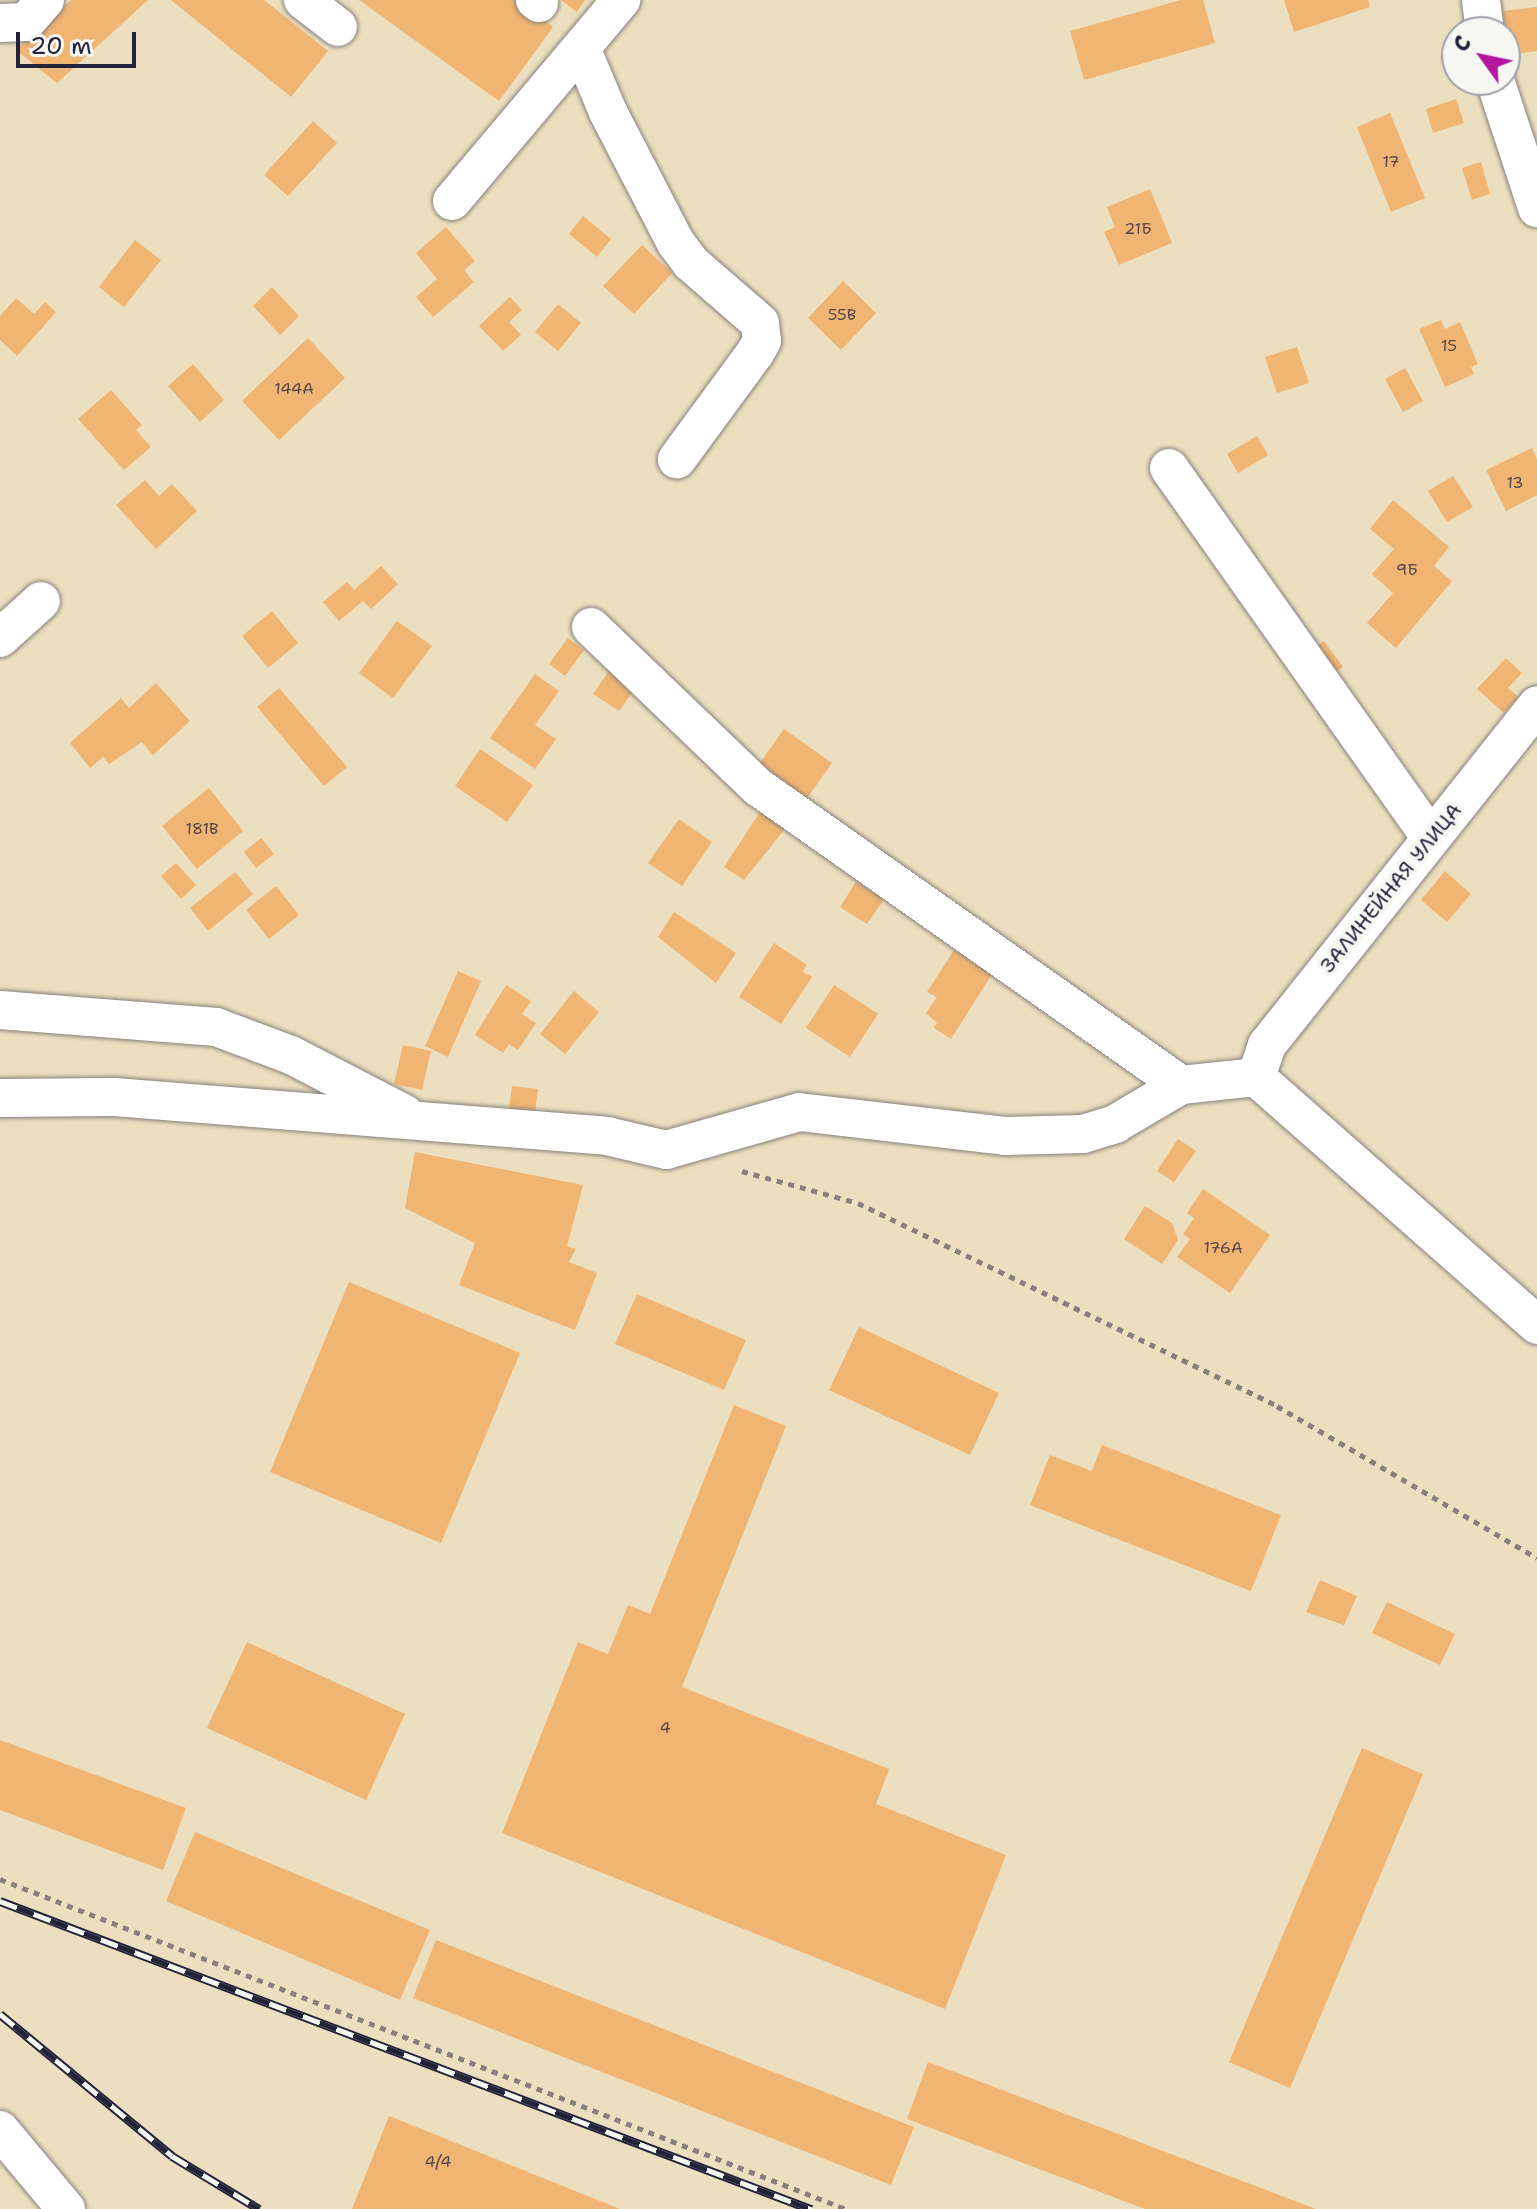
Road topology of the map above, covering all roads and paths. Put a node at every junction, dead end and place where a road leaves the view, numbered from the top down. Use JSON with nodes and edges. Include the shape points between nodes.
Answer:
{"nodes":[{"id":1,"x":45,"y":0,"type":"edge"},
{"id":2,"x":303,"y":0,"type":"edge"},
{"id":3,"x":621,"y":0,"type":"edge"},
{"id":4,"x":0,"y":23,"type":"edge"},
{"id":5,"x":338,"y":27,"type":"dead end"},
{"id":6,"x":582,"y":50,"type":"junction"},
{"id":7,"x":1500,"y":96,"type":"edge"},
{"id":8,"x":452,"y":201,"type":"dead end"},
{"id":9,"x":1537,"y":208,"type":"edge"},
{"id":10,"x":677,"y":459,"type":"dead end"},
{"id":11,"x":1169,"y":468,"type":"dead end"},
{"id":12,"x":41,"y":601,"type":"dead end"},
{"id":13,"x":591,"y":627,"type":"dead end"},
{"id":14,"x":0,"y":638,"type":"edge"},
{"id":15,"x":1537,"y":705,"type":"edge"},
{"id":16,"x":1431,"y":838,"type":"junction"},
{"id":17,"x":0,"y":1010,"type":"edge"},
{"id":18,"x":1256,"y":1077,"type":"junction"},
{"id":19,"x":1181,"y":1085,"type":"junction"},
{"id":20,"x":0,"y":1098,"type":"edge"},
{"id":21,"x":419,"y":1121,"type":"junction"},
{"id":22,"x":726,"y":1167,"type":"dead end"},
{"id":23,"x":1537,"y":1325,"type":"edge"},
{"id":24,"x":1537,"y":1558,"type":"edge"},
{"id":25,"x":0,"y":1879,"type":"edge"},
{"id":26,"x":0,"y":2130,"type":"edge"},
{"id":27,"x":66,"y":2209,"type":"edge"},
{"id":28,"x":846,"y":2209,"type":"edge"}],
"edges":[{"from":1,"to":4,"type":"street","via":[[26,22]]},
{"from":2,"to":5,"type":"street"},
{"from":3,"to":6,"type":"street"},
{"from":6,"to":8,"type":"street"},
{"from":6,"to":10,"type":"street","via":[[676,243],[691,263],[753,314],[762,332],[748,363]]},
{"from":7,"to":9,"type":"street"},
{"from":11,"to":16,"type":"street"},
{"from":12,"to":14,"type":"street"},
{"from":13,"to":19,"type":"street","via":[[758,787]]},
{"from":15,"to":16,"type":"street","name":"ЗАЛИНЕЙНАЯ УЛИЦА"},
{"from":16,"to":18,"type":"street","name":"ЗАЛИНЕЙНАЯ УЛИЦА","via":[[1267,1045]]},
{"from":17,"to":21,"type":"street","via":[[216,1027],[291,1055]]},
{"from":18,"to":19,"type":"street"},
{"from":18,"to":23,"type":"street"},
{"from":19,"to":21,"type":"street","via":[[1115,1124],[1055,1137],[799,1112],[666,1150],[607,1136]]},
{"from":20,"to":21,"type":"street","via":[[114,1097]]},
{"from":22,"to":24,"type":"path","via":[[878,1213],[1277,1406]]},
{"from":25,"to":28,"type":"path"},
{"from":26,"to":27,"type":"street"}]}
